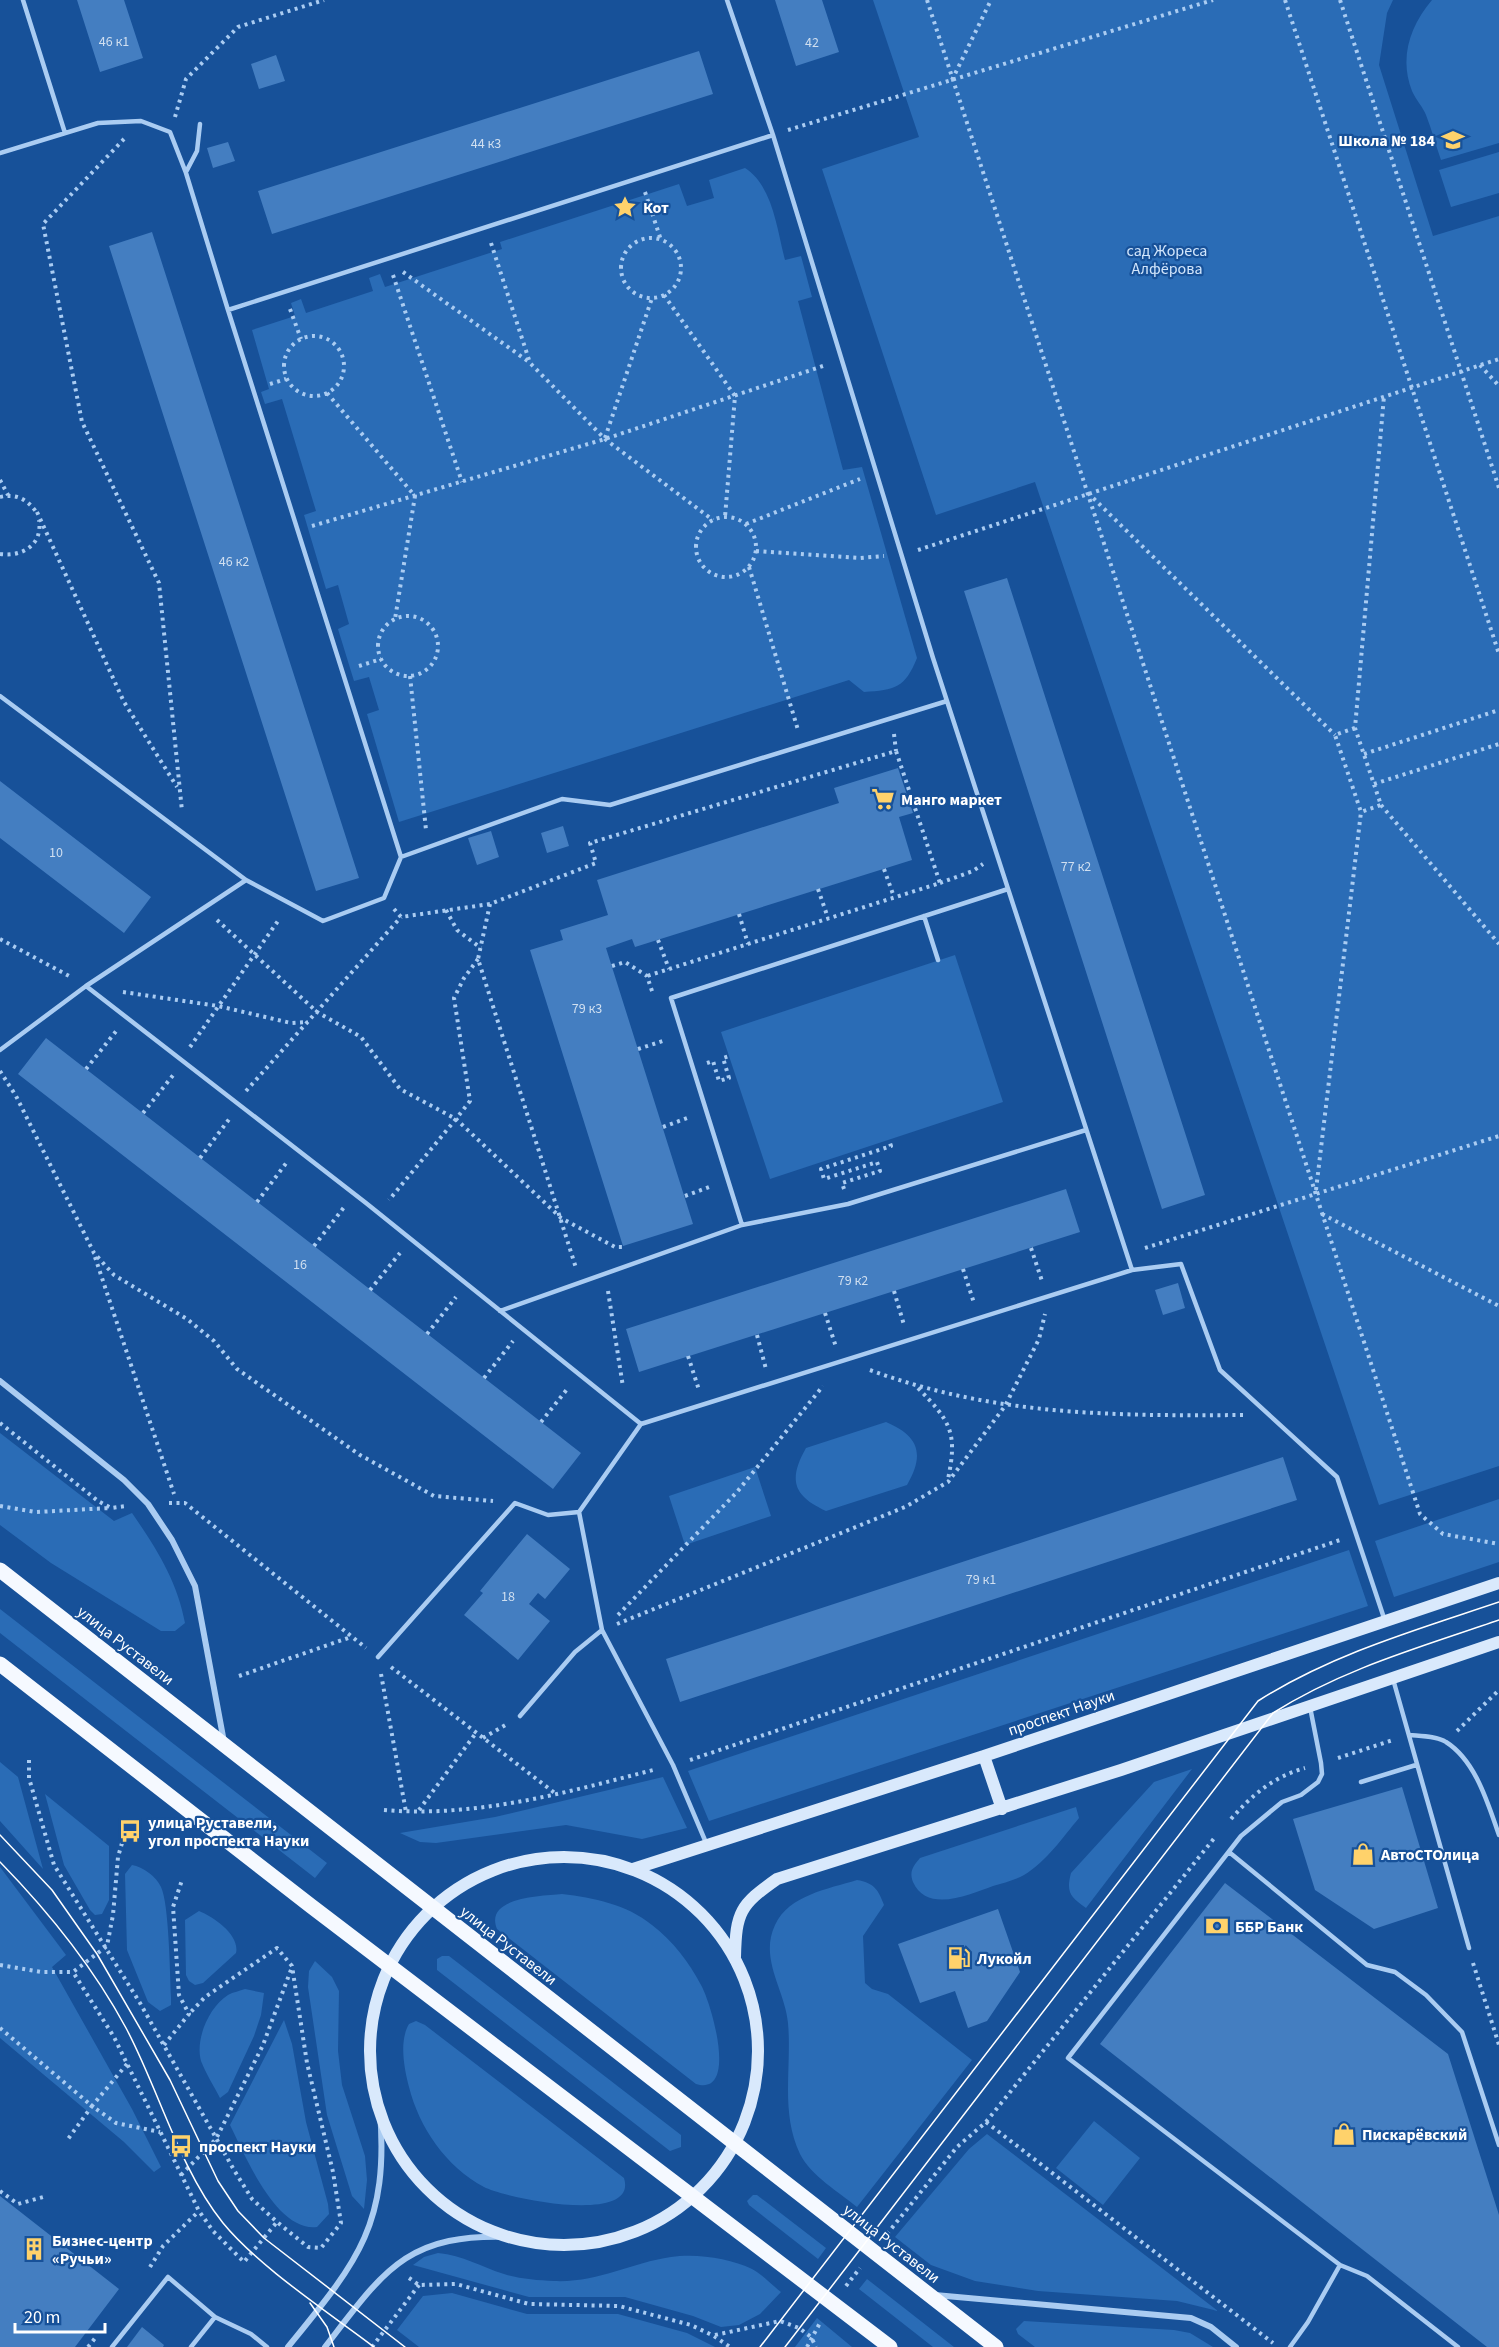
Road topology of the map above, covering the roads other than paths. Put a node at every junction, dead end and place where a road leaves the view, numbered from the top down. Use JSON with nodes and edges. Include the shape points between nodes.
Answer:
{"nodes":[{"id":1,"x":23,"y":0,"type":"edge"},
{"id":2,"x":728,"y":0,"type":"edge"},
{"id":3,"x":200,"y":124,"type":"dead end"},
{"id":4,"x":65,"y":133,"type":"junction"},
{"id":5,"x":773,"y":135,"type":"junction"},
{"id":6,"x":0,"y":153,"type":"edge"},
{"id":7,"x":186,"y":173,"type":"junction"},
{"id":8,"x":228,"y":310,"type":"junction"},
{"id":9,"x":0,"y":696,"type":"edge"},
{"id":10,"x":947,"y":701,"type":"junction"},
{"id":11,"x":401,"y":857,"type":"junction"},
{"id":12,"x":246,"y":880,"type":"junction"},
{"id":13,"x":1008,"y":889,"type":"junction"},
{"id":14,"x":924,"y":916,"type":"junction"},
{"id":15,"x":938,"y":960,"type":"dead end"},
{"id":16,"x":86,"y":986,"type":"junction"},
{"id":17,"x":0,"y":1050,"type":"edge"},
{"id":18,"x":1086,"y":1130,"type":"junction"},
{"id":19,"x":742,"y":1225,"type":"junction"},
{"id":20,"x":1132,"y":1270,"type":"junction"},
{"id":21,"x":500,"y":1311,"type":"junction"},
{"id":22,"x":0,"y":1381,"type":"edge"},
{"id":23,"x":640,"y":1424,"type":"junction"},
{"id":24,"x":579,"y":1512,"type":"junction"},
{"id":25,"x":0,"y":1570,"type":"edge"},
{"id":26,"x":1499,"y":1583,"type":"edge"},
{"id":27,"x":1385,"y":1621,"type":"junction"},
{"id":28,"x":603,"y":1630,"type":"junction"},
{"id":29,"x":1499,"y":1642,"type":"edge"},
{"id":30,"x":378,"y":1657,"type":"road end"},
{"id":31,"x":0,"y":1664,"type":"edge"},
{"id":32,"x":1393,"y":1677,"type":"junction"},
{"id":33,"x":1309,"y":1705,"type":"junction"},
{"id":34,"x":520,"y":1716,"type":"road end"},
{"id":35,"x":1410,"y":1735,"type":"junction"},
{"id":36,"x":224,"y":1742,"type":"junction"},
{"id":37,"x":984,"y":1756,"type":"junction"},
{"id":38,"x":1416,"y":1765,"type":"junction"},
{"id":39,"x":1361,"y":1782,"type":"dead end"},
{"id":40,"x":1002,"y":1809,"type":"junction"},
{"id":41,"x":1499,"y":1835,"type":"edge"},
{"id":42,"x":707,"y":1845,"type":"junction"},
{"id":43,"x":1229,"y":1852,"type":"junction"},
{"id":44,"x":633,"y":1869,"type":"junction"},
{"id":45,"x":433,"y":1908,"type":"junction"},
{"id":46,"x":1469,"y":1948,"type":"road end"},
{"id":47,"x":735,"y":1959,"type":"junction"},
{"id":48,"x":389,"y":1966,"type":"junction"},
{"id":49,"x":380,"y":2111,"type":"junction"},
{"id":50,"x":734,"y":2144,"type":"junction"},
{"id":51,"x":1499,"y":2145,"type":"edge"},
{"id":52,"x":693,"y":2197,"type":"junction"},
{"id":53,"x":510,"y":2237,"type":"junction"},
{"id":54,"x":1340,"y":2265,"type":"junction"},
{"id":55,"x":929,"y":2295,"type":"junction"},
{"id":56,"x":215,"y":2318,"type":"junction"},
{"id":57,"x":112,"y":2347,"type":"edge"},
{"id":58,"x":191,"y":2347,"type":"edge"},
{"id":59,"x":267,"y":2347,"type":"edge"},
{"id":60,"x":288,"y":2347,"type":"edge"},
{"id":61,"x":325,"y":2347,"type":"edge"},
{"id":62,"x":890,"y":2347,"type":"edge"},
{"id":63,"x":996,"y":2347,"type":"edge"},
{"id":64,"x":1236,"y":2347,"type":"edge"},
{"id":65,"x":1290,"y":2347,"type":"edge"},
{"id":66,"x":1458,"y":2347,"type":"edge"}],
"edges":[{"from":1,"to":4,"type":"lane"},
{"from":2,"to":5,"type":"lane"},
{"from":3,"to":7,"type":"lane","via":[[197,151]]},
{"from":4,"to":6,"type":"lane"},
{"from":4,"to":7,"type":"lane","via":[[98,123],[141,121],[170,132]]},
{"from":5,"to":8,"type":"lane"},
{"from":5,"to":10,"type":"lane"},
{"from":7,"to":8,"type":"lane"},
{"from":8,"to":11,"type":"lane"},
{"from":9,"to":12,"type":"lane"},
{"from":10,"to":11,"type":"lane","via":[[610,806],[562,799]]},
{"from":10,"to":13,"type":"lane"},
{"from":11,"to":12,"type":"lane","via":[[384,898],[323,921]]},
{"from":12,"to":16,"type":"lane"},
{"from":13,"to":14,"type":"lane"},
{"from":13,"to":18,"type":"lane"},
{"from":14,"to":15,"type":"lane"},
{"from":14,"to":19,"type":"lane","via":[[671,998]]},
{"from":16,"to":17,"type":"lane"},
{"from":16,"to":21,"type":"lane"},
{"from":18,"to":19,"type":"lane","via":[[848,1204]]},
{"from":18,"to":20,"type":"lane"},
{"from":19,"to":21,"type":"lane"},
{"from":20,"to":23,"type":"lane"},
{"from":20,"to":27,"type":"lane","via":[[1181,1264],[1220,1370],[1337,1477]]},
{"from":21,"to":23,"type":"lane"},
{"from":22,"to":36,"type":"street","via":[[124,1480],[148,1504],[172,1540],[195,1586]]},
{"from":23,"to":24,"type":"lane"},
{"from":24,"to":28,"type":"lane"},
{"from":24,"to":30,"type":"lane","via":[[548,1515],[514,1503]]},
{"from":25,"to":36,"type":"main road","name":"улица Руставели"},
{"from":26,"to":27,"type":"main road","name":"проспект Науки"},
{"from":27,"to":37,"type":"main road","name":"проспект Науки"},
{"from":28,"to":34,"type":"lane","via":[[575,1652]]},
{"from":28,"to":42,"type":"lane","via":[[673,1765]]},
{"from":29,"to":32,"type":"main road"},
{"from":31,"to":48,"type":"main road"},
{"from":32,"to":33,"type":"main road"},
{"from":32,"to":35,"type":"lane"},
{"from":33,"to":40,"type":"main road"},
{"from":33,"to":43,"type":"lane","via":[[1321,1763],[1318,1782],[1311,1790],[1281,1802],[1265,1814]]},
{"from":35,"to":38,"type":"lane"},
{"from":35,"to":41,"type":"lane","via":[[1446,1742],[1469,1765]]},
{"from":36,"to":45,"type":"main road","name":"улица Руставели"},
{"from":37,"to":40,"type":"main road"},
{"from":37,"to":42,"type":"main road","name":"проспект Науки"},
{"from":38,"to":39,"type":"lane"},
{"from":38,"to":46,"type":"lane"},
{"from":40,"to":47,"type":"main road","via":[[777,1879],[755,1895],[736,1921]]},
{"from":42,"to":44,"type":"main road","name":"проспект Науки"},
{"from":43,"to":51,"type":"lane","via":[[1367,1965],[1395,1972],[1426,1995],[1462,2032]]},
{"from":43,"to":54,"type":"lane","via":[[1068,2058]]},
{"from":44,"to":45,"type":"main road","via":[[581,1857],[528,1860],[477,1877]]},
{"from":44,"to":47,"type":"main road","via":[[664,1884],[692,1905],[708,1920]]},
{"from":45,"to":48,"type":"main road","via":[[408,1935]]},
{"from":45,"to":50,"type":"main road","name":"улица Руставели"},
{"from":47,"to":50,"type":"main road","via":[[752,2003],[758,2051],[752,2099]]},
{"from":48,"to":49,"type":"main road","via":[[376,2001],[370,2038],[372,2075]]},
{"from":48,"to":52,"type":"main road"},
{"from":49,"to":53,"type":"main road","via":[[403,2158],[429,2191],[480,2226]]},
{"from":49,"to":60,"type":"street","via":[[382,2145],[373,2220],[346,2274]]},
{"from":50,"to":52,"type":"main road"},
{"from":50,"to":55,"type":"main road","name":"улица Руставели"},
{"from":52,"to":53,"type":"main road","via":[[650,2225],[604,2241],[557,2245]]},
{"from":52,"to":62,"type":"main road"},
{"from":53,"to":61,"type":"street","via":[[474,2236],[442,2241],[417,2251],[394,2265]]},
{"from":54,"to":65,"type":"lane"},
{"from":54,"to":66,"type":"lane","via":[[1367,2276]]},
{"from":55,"to":63,"type":"main road","name":"улица Руставели"},
{"from":55,"to":64,"type":"street","via":[[1191,2318],[1211,2327]]},
{"from":56,"to":57,"type":"lane","via":[[168,2277]]},
{"from":56,"to":58,"type":"lane"},
{"from":56,"to":59,"type":"lane","via":[[251,2334]]}]}
